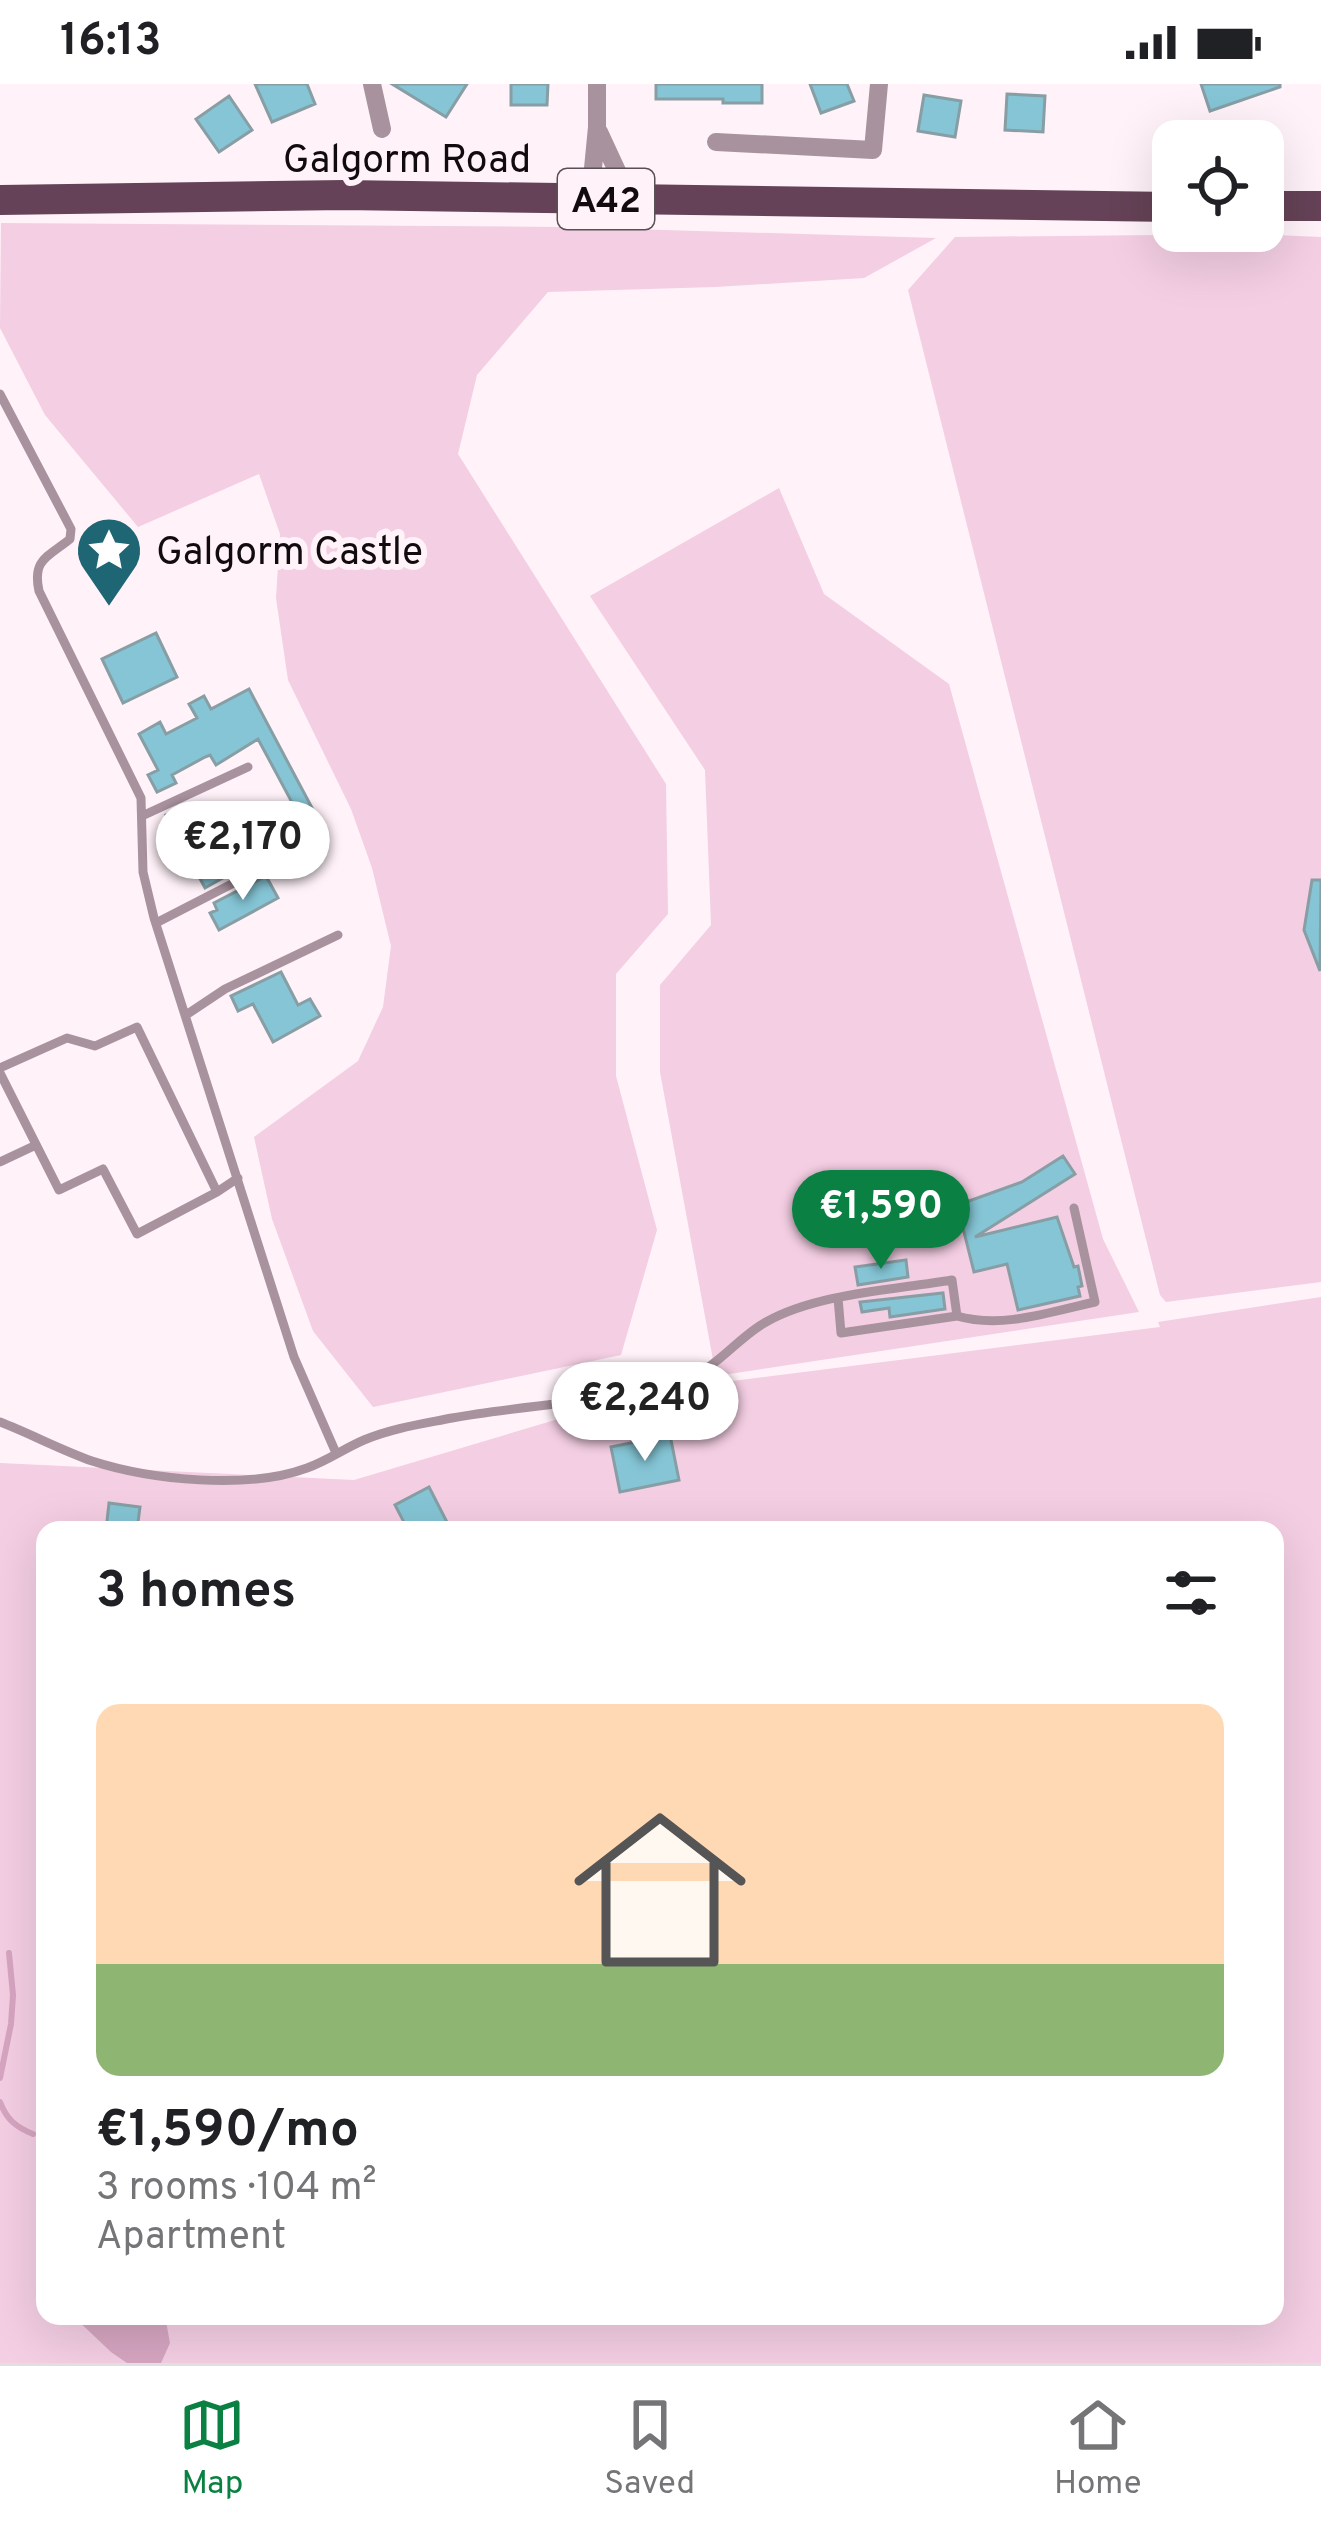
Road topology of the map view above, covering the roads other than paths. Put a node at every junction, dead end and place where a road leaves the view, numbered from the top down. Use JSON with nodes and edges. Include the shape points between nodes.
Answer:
{"nodes":[{"id":1,"x":372,"y":84,"type":"edge"},
{"id":2,"x":597,"y":84,"type":"edge"},
{"id":3,"x":879,"y":84,"type":"edge"},
{"id":4,"x":597,"y":127,"type":"junction"},
{"id":5,"x":382,"y":129,"type":"dead end"},
{"id":6,"x":716,"y":142,"type":"dead end"},
{"id":7,"x":591,"y":186,"type":"junction"},
{"id":8,"x":630,"y":199,"type":"junction"},
{"id":9,"x":0,"y":200,"type":"edge"},
{"id":10,"x":1284,"y":206,"type":"edge"},
{"id":11,"x":1321,"y":206,"type":"edge"},
{"id":12,"x":1152,"y":207,"type":"edge"},
{"id":13,"x":0,"y":394,"type":"edge"},
{"id":14,"x":248,"y":767,"type":"dead end"},
{"id":15,"x":142,"y":816,"type":"junction"},
{"id":16,"x":319,"y":839,"type":"dead end"},
{"id":17,"x":156,"y":923,"type":"junction"},
{"id":18,"x":338,"y":935,"type":"dead end"},
{"id":19,"x":185,"y":1015,"type":"junction"},
{"id":20,"x":0,"y":1070,"type":"edge"},
{"id":21,"x":37,"y":1145,"type":"junction"},
{"id":22,"x":0,"y":1162,"type":"edge"},
{"id":23,"x":238,"y":1178,"type":"junction"},
{"id":24,"x":217,"y":1192,"type":"junction"},
{"id":25,"x":1074,"y":1208,"type":"dead end"},
{"id":26,"x":838,"y":1298,"type":"junction"},
{"id":27,"x":957,"y":1316,"type":"junction"},
{"id":28,"x":0,"y":1422,"type":"edge"},
{"id":29,"x":336,"y":1453,"type":"junction"}],
"edges":[{"from":1,"to":5,"type":"street"},
{"from":2,"to":4,"type":"street"},
{"from":3,"to":6,"type":"street","via":[[873,150]]},
{"from":4,"to":7,"type":"street"},
{"from":4,"to":8,"type":"street"},
{"from":7,"to":8,"type":"main road","name":"Galgorm Road","number":"A42"},
{"from":7,"to":9,"type":"main road","name":"Galgorm Road","number":"A42","via":[[557,198]]},
{"from":8,"to":12,"type":"main road","name":"Galgorm Road","number":"A42"},
{"from":10,"to":11,"type":"main road"},
{"from":13,"to":15,"type":"lane","via":[[71,529],[70,539],[42,560],[39,591],[141,797]]},
{"from":14,"to":15,"type":"lane"},
{"from":15,"to":17,"type":"lane","via":[[143,872]]},
{"from":16,"to":17,"type":"lane"},
{"from":17,"to":19,"type":"lane"},
{"from":18,"to":19,"type":"lane"},
{"from":19,"to":23,"type":"lane"},
{"from":20,"to":21,"type":"lane"},
{"from":20,"to":24,"type":"lane","via":[[68,1038],[95,1046],[136,1028]]},
{"from":21,"to":22,"type":"lane"},
{"from":21,"to":24,"type":"lane","via":[[59,1190],[103,1169],[136,1234]]},
{"from":23,"to":24,"type":"lane"},
{"from":23,"to":29,"type":"lane","via":[[294,1358]]},
{"from":25,"to":27,"type":"lane","via":[[1095,1302],[982,1323]]},
{"from":26,"to":27,"type":"lane","via":[[952,1280]]},
{"from":26,"to":27,"type":"lane","via":[[841,1333]]},
{"from":26,"to":29,"type":"lane","via":[[763,1323],[687,1379],[397,1429]]},
{"from":28,"to":29,"type":"lane","via":[[104,1464],[196,1480],[307,1469]]}]}
